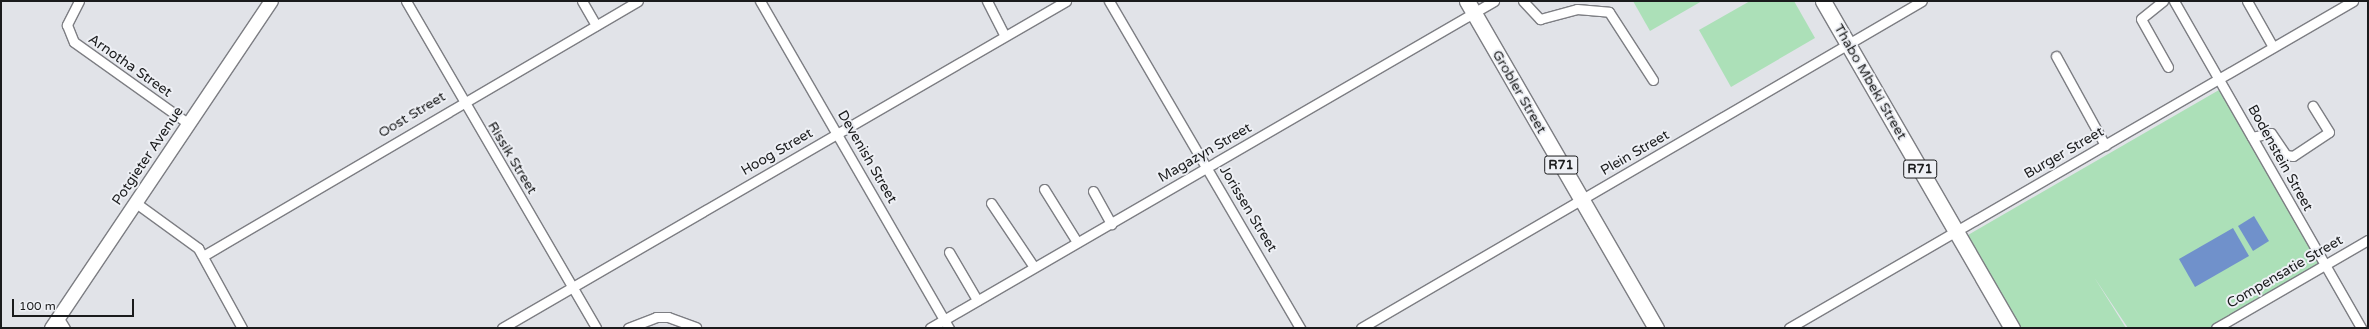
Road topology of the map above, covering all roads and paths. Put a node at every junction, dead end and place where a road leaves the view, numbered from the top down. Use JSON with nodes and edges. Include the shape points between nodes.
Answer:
{"nodes":[{"id":1,"x":79,"y":1,"type":"edge"},
{"id":2,"x":271,"y":1,"type":"edge"},
{"id":3,"x":406,"y":1,"type":"edge"},
{"id":4,"x":582,"y":1,"type":"edge"},
{"id":5,"x":638,"y":1,"type":"edge"},
{"id":6,"x":760,"y":1,"type":"edge"},
{"id":7,"x":987,"y":1,"type":"edge"},
{"id":8,"x":1066,"y":1,"type":"edge"},
{"id":9,"x":1109,"y":1,"type":"edge"},
{"id":10,"x":1494,"y":1,"type":"edge"},
{"id":11,"x":1523,"y":1,"type":"edge"},
{"id":12,"x":1823,"y":1,"type":"edge"},
{"id":13,"x":1922,"y":1,"type":"edge"},
{"id":14,"x":2164,"y":1,"type":"edge"},
{"id":15,"x":2174,"y":1,"type":"edge"},
{"id":16,"x":2247,"y":1,"type":"edge"},
{"id":17,"x":2353,"y":1,"type":"edge"},
{"id":18,"x":1471,"y":7,"type":"edge"},
{"id":19,"x":596,"y":25,"type":"junction"},
{"id":20,"x":1005,"y":36,"type":"junction"},
{"id":21,"x":1848,"y":44,"type":"junction"},
{"id":22,"x":2273,"y":48,"type":"junction"},
{"id":23,"x":2056,"y":56,"type":"dead end"},
{"id":24,"x":2168,"y":67,"type":"dead end"},
{"id":25,"x":2219,"y":79,"type":"junction"},
{"id":26,"x":1653,"y":80,"type":"dead end"},
{"id":27,"x":462,"y":101,"type":"junction"},
{"id":28,"x":2313,"y":106,"type":"dead end"},
{"id":29,"x":188,"y":124,"type":"junction"},
{"id":30,"x":838,"y":133,"type":"junction"},
{"id":31,"x":2252,"y":137,"type":"junction"},
{"id":32,"x":2105,"y":145,"type":"junction"},
{"id":33,"x":1207,"y":168,"type":"junction"},
{"id":34,"x":1044,"y":188,"type":"dead end"},
{"id":35,"x":1093,"y":191,"type":"dead end"},
{"id":36,"x":1581,"y":200,"type":"junction"},
{"id":37,"x":991,"y":203,"type":"dead end"},
{"id":38,"x":136,"y":204,"type":"junction"},
{"id":39,"x":1111,"y":224,"type":"junction"},
{"id":40,"x":1956,"y":230,"type":"junction"},
{"id":41,"x":2368,"y":240,"type":"edge"},
{"id":42,"x":1077,"y":242,"type":"junction"},
{"id":43,"x":949,"y":252,"type":"dead end"},
{"id":44,"x":203,"y":256,"type":"junction"},
{"id":45,"x":2324,"y":266,"type":"junction"},
{"id":46,"x":1034,"y":267,"type":"junction"},
{"id":47,"x":572,"y":287,"type":"junction"},
{"id":48,"x":978,"y":300,"type":"junction"},
{"id":49,"x":944,"y":319,"type":"junction"},
{"id":50,"x":58,"y":324,"type":"edge"},
{"id":51,"x":696,"y":327,"type":"edge"},
{"id":52,"x":242,"y":328,"type":"edge"},
{"id":53,"x":502,"y":328,"type":"edge"},
{"id":54,"x":596,"y":328,"type":"edge"},
{"id":55,"x":628,"y":328,"type":"edge"},
{"id":56,"x":930,"y":328,"type":"edge"},
{"id":57,"x":949,"y":328,"type":"edge"},
{"id":58,"x":1300,"y":328,"type":"edge"},
{"id":59,"x":1361,"y":328,"type":"edge"},
{"id":60,"x":1656,"y":328,"type":"edge"},
{"id":61,"x":1789,"y":328,"type":"edge"},
{"id":62,"x":2012,"y":328,"type":"edge"},
{"id":63,"x":2217,"y":328,"type":"edge"},
{"id":64,"x":2360,"y":328,"type":"edge"}],
"edges":[{"from":1,"to":29,"type":"street","name":"Arnotha Street","via":[[67,25],[74,42]]},
{"from":2,"to":29,"type":"street","name":"Potgieter Avenue"},
{"from":3,"to":27,"type":"street","name":"Rissik Street"},
{"from":4,"to":19,"type":"street"},
{"from":5,"to":19,"type":"street","name":"Oost Street"},
{"from":6,"to":30,"type":"street","name":"Devenish Street"},
{"from":7,"to":20,"type":"street"},
{"from":8,"to":20,"type":"street","name":"Hoog Street"},
{"from":9,"to":33,"type":"street","name":"Jorissen Street"},
{"from":10,"to":18,"type":"street","name":"Magazyn Street"},
{"from":11,"to":26,"type":"street","via":[[1540,19],[1577,9],[1609,12]]},
{"from":12,"to":21,"type":"main road","name":"Thabo Mbeki Street","number":"R71"},
{"from":13,"to":21,"type":"street","name":"Plein Street"},
{"from":14,"to":24,"type":"street","via":[[2140,19]]},
{"from":15,"to":25,"type":"street","name":"Bodenstein Street"},
{"from":16,"to":22,"type":"street"},
{"from":17,"to":22,"type":"street","name":"Burger Street"},
{"from":18,"to":33,"type":"street","name":"Magazyn Street"},
{"from":18,"to":36,"type":"main road","name":"Grobler Street","number":"R71"},
{"from":19,"to":27,"type":"street","name":"Oost Street"},
{"from":20,"to":30,"type":"street","name":"Hoog Street"},
{"from":21,"to":36,"type":"street","name":"Plein Street"},
{"from":21,"to":40,"type":"main road","name":"Thabo Mbeki Street","number":"R71"},
{"from":22,"to":25,"type":"street","name":"Burger Street"},
{"from":23,"to":32,"type":"street"},
{"from":25,"to":31,"type":"street","name":"Bodenstein Street"},
{"from":25,"to":32,"type":"street","name":"Burger Street"},
{"from":27,"to":44,"type":"street","name":"Oost Street"},
{"from":27,"to":47,"type":"street","name":"Rissik Street"},
{"from":28,"to":31,"type":"street","via":[[2329,132],[2293,156],[2286,154],[2271,134]]},
{"from":29,"to":38,"type":"street","name":"Potgieter Avenue"},
{"from":30,"to":47,"type":"street","name":"Hoog Street"},
{"from":30,"to":49,"type":"street","name":"Devenish Street"},
{"from":31,"to":45,"type":"street","name":"Bodenstein Street"},
{"from":32,"to":40,"type":"street","name":"Burger Street"},
{"from":33,"to":39,"type":"street","name":"Magazyn Street"},
{"from":33,"to":58,"type":"street","name":"Jorissen Street"},
{"from":34,"to":42,"type":"street"},
{"from":35,"to":39,"type":"street"},
{"from":36,"to":59,"type":"street","name":"Plein Street"},
{"from":36,"to":60,"type":"main road","name":"Grobler Street","number":"R71"},
{"from":37,"to":46,"type":"street"},
{"from":38,"to":44,"type":"street","via":[[192,242]]},
{"from":38,"to":50,"type":"street","name":"Potgieter Avenue"},
{"from":39,"to":42,"type":"street","name":"Magazyn Street"},
{"from":40,"to":61,"type":"street","name":"Burger Street"},
{"from":40,"to":62,"type":"main road","name":"Thabo Mbeki Street","number":"R71"},
{"from":41,"to":45,"type":"street","name":"Compensatie Street"},
{"from":42,"to":46,"type":"street","name":"Magazyn Street"},
{"from":43,"to":48,"type":"street"},
{"from":44,"to":52,"type":"street"},
{"from":45,"to":63,"type":"street","name":"Compensatie Street"},
{"from":45,"to":64,"type":"street","name":"Bodenstein Street"},
{"from":46,"to":48,"type":"street","name":"Magazyn Street"},
{"from":47,"to":53,"type":"street","name":"Hoog Street"},
{"from":47,"to":54,"type":"street","name":"Rissik Street"},
{"from":48,"to":49,"type":"street","name":"Magazyn Street"},
{"from":49,"to":56,"type":"street","name":"Magazyn Street"},
{"from":49,"to":57,"type":"street","name":"Devenish Street"},
{"from":51,"to":55,"type":"street","via":[[668,317],[656,317]]}]}
